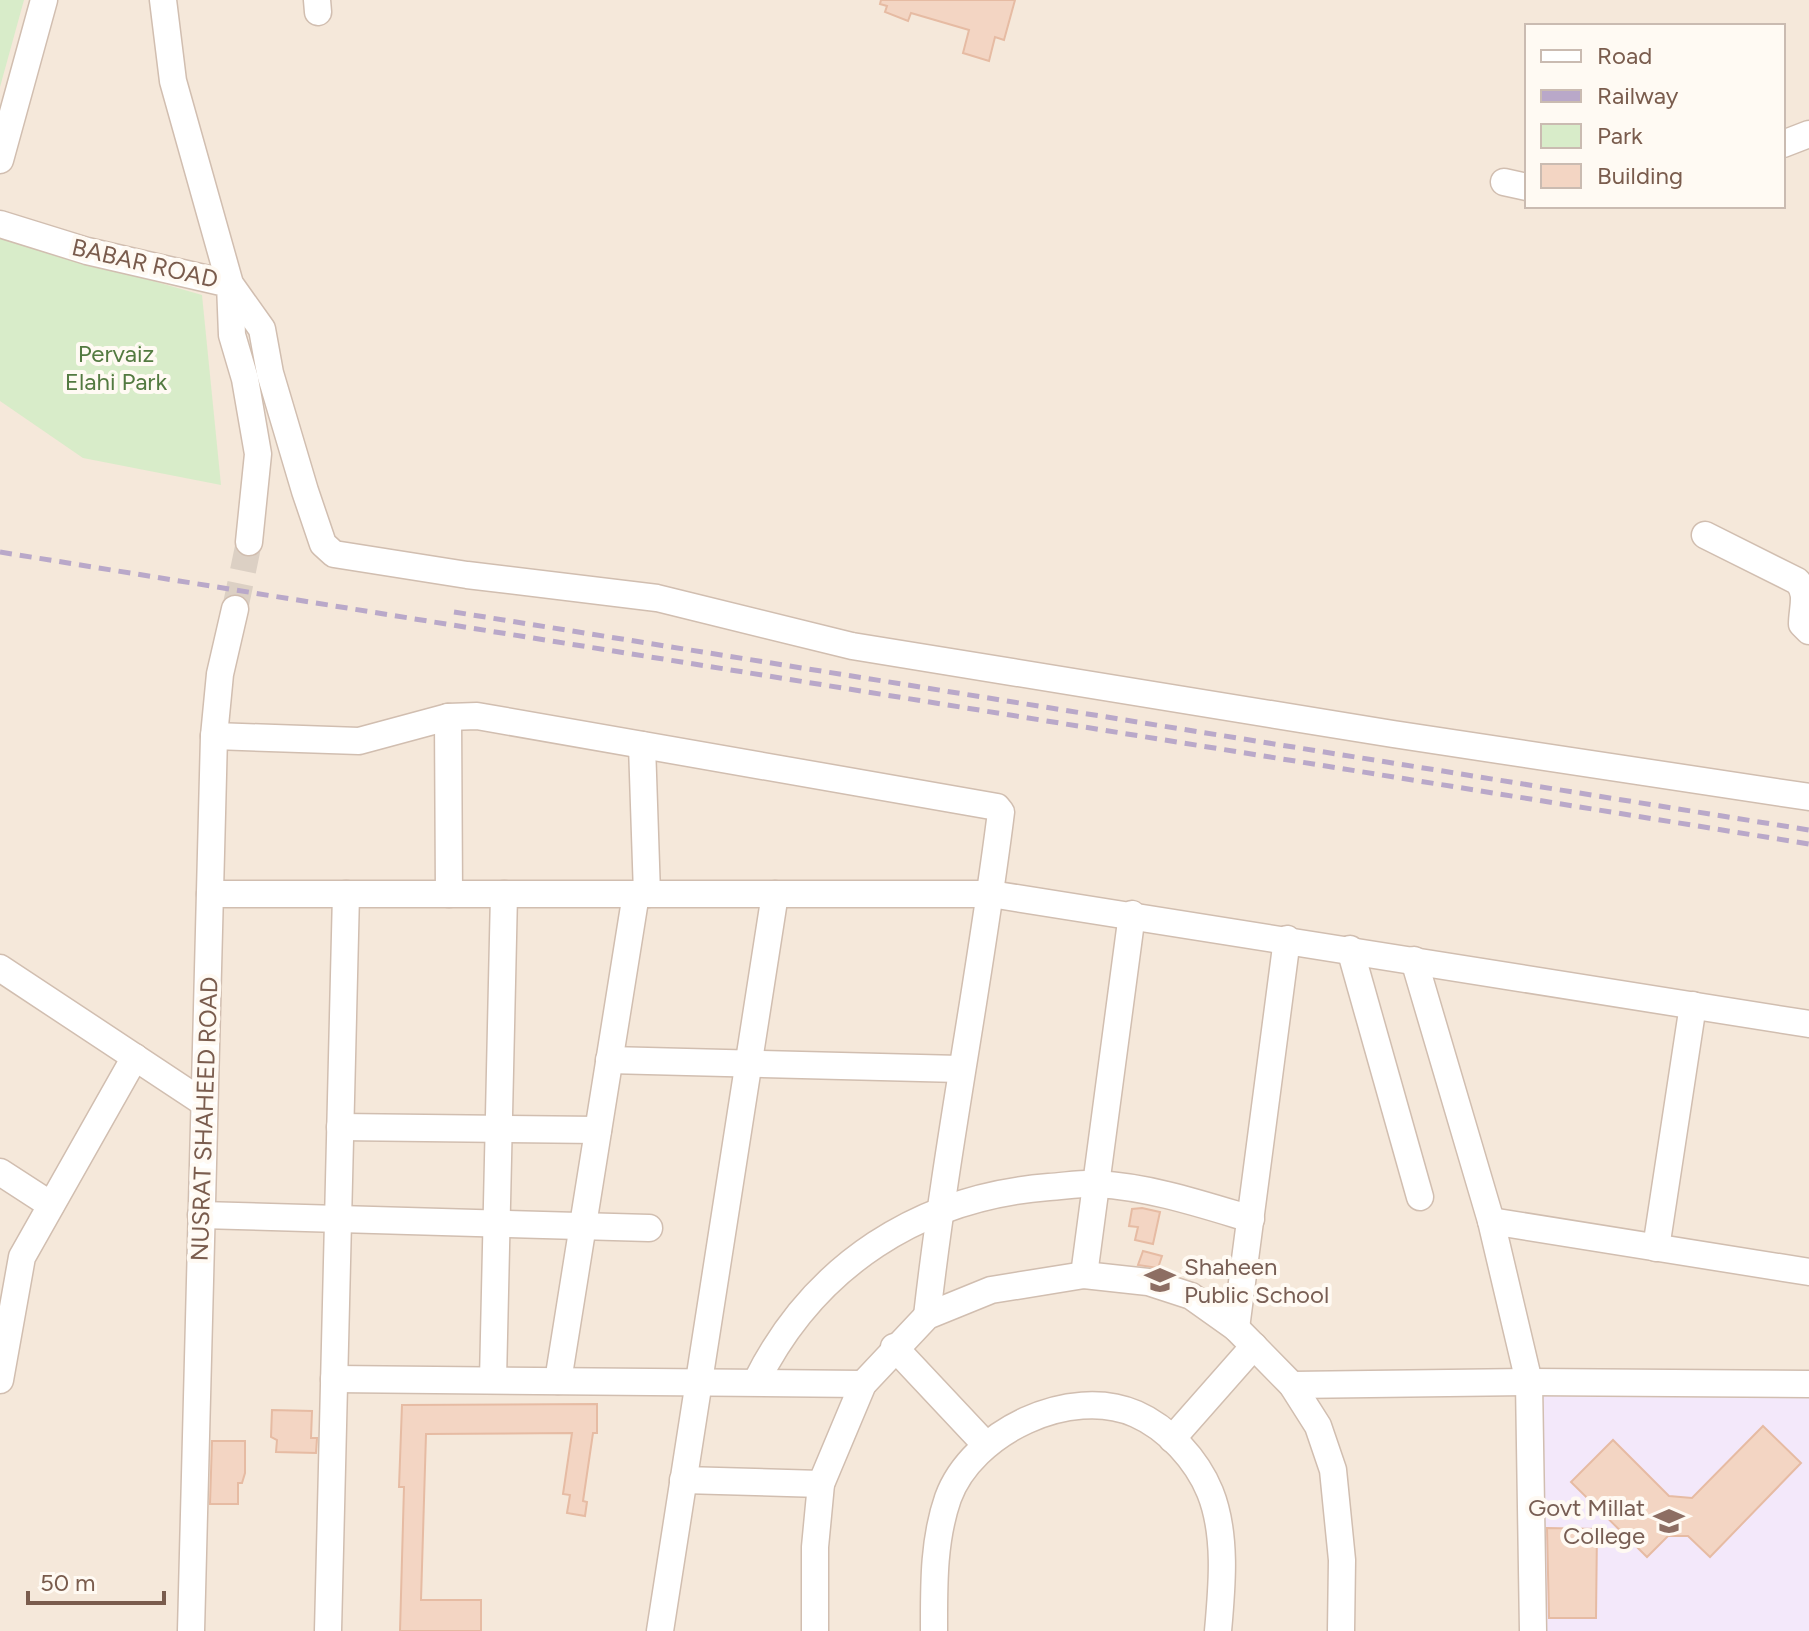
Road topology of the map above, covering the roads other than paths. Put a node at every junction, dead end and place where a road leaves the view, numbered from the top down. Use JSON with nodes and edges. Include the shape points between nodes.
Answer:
{"nodes":[{"id":1,"x":44,"y":0,"type":"edge"},
{"id":2,"x":163,"y":0,"type":"edge"},
{"id":3,"x":1809,"y":134,"type":"edge"},
{"id":4,"x":1785,"y":143,"type":"edge"},
{"id":5,"x":0,"y":160,"type":"edge"},
{"id":6,"x":0,"y":224,"type":"edge"},
{"id":7,"x":230,"y":284,"type":"junction"},
{"id":8,"x":1705,"y":535,"type":"dead end"},
{"id":9,"x":249,"y":542,"type":"tunnel mouth"},
{"id":10,"x":235,"y":609,"type":"tunnel mouth"},
{"id":11,"x":1809,"y":631,"type":"edge"},
{"id":12,"x":448,"y":717,"type":"junction"},
{"id":13,"x":214,"y":736,"type":"junction"},
{"id":14,"x":642,"y":745,"type":"junction"},
{"id":15,"x":1809,"y":797,"type":"edge"},
{"id":16,"x":210,"y":894,"type":"junction"},
{"id":17,"x":346,"y":894,"type":"junction"},
{"id":18,"x":449,"y":894,"type":"junction"},
{"id":19,"x":504,"y":894,"type":"junction"},
{"id":20,"x":641,"y":894,"type":"junction"},
{"id":21,"x":775,"y":894,"type":"junction"},
{"id":22,"x":991,"y":894,"type":"junction"},
{"id":23,"x":1132,"y":914,"type":"junction"},
{"id":24,"x":1287,"y":939,"type":"junction"},
{"id":25,"x":1350,"y":949,"type":"junction"},
{"id":26,"x":1414,"y":960,"type":"junction"},
{"id":27,"x":0,"y":968,"type":"edge"},
{"id":28,"x":1693,"y":1005,"type":"junction"},
{"id":29,"x":1809,"y":1024,"type":"edge"},
{"id":30,"x":135,"y":1057,"type":"junction"},
{"id":31,"x":609,"y":1060,"type":"junction"},
{"id":32,"x":747,"y":1066,"type":"junction"},
{"id":33,"x":960,"y":1069,"type":"junction"},
{"id":34,"x":204,"y":1103,"type":"junction"},
{"id":35,"x":340,"y":1127,"type":"junction"},
{"id":36,"x":498,"y":1129,"type":"junction"},
{"id":37,"x":598,"y":1130,"type":"junction"},
{"id":38,"x":0,"y":1172,"type":"edge"},
{"id":39,"x":1097,"y":1184,"type":"junction"},
{"id":40,"x":1420,"y":1197,"type":"dead end"},
{"id":41,"x":51,"y":1205,"type":"junction"},
{"id":42,"x":939,"y":1208,"type":"junction"},
{"id":43,"x":201,"y":1215,"type":"junction"},
{"id":44,"x":338,"y":1219,"type":"junction"},
{"id":45,"x":1251,"y":1219,"type":"junction"},
{"id":46,"x":1491,"y":1221,"type":"junction"},
{"id":47,"x":496,"y":1224,"type":"junction"},
{"id":48,"x":583,"y":1226,"type":"junction"},
{"id":49,"x":649,"y":1228,"type":"dead end"},
{"id":50,"x":1656,"y":1248,"type":"junction"},
{"id":51,"x":11,"y":1252,"type":"edge"},
{"id":52,"x":1809,"y":1272,"type":"edge"},
{"id":53,"x":1084,"y":1275,"type":"junction"},
{"id":54,"x":927,"y":1316,"type":"junction"},
{"id":55,"x":1245,"y":1337,"type":"junction"},
{"id":56,"x":894,"y":1347,"type":"junction"},
{"id":57,"x":1,"y":1371,"type":"edge"},
{"id":58,"x":334,"y":1379,"type":"junction"},
{"id":59,"x":493,"y":1380,"type":"junction"},
{"id":60,"x":558,"y":1381,"type":"junction"},
{"id":61,"x":698,"y":1382,"type":"junction"},
{"id":62,"x":756,"y":1382,"type":"junction"},
{"id":63,"x":1529,"y":1382,"type":"junction"},
{"id":64,"x":863,"y":1384,"type":"junction"},
{"id":65,"x":1809,"y":1384,"type":"edge"},
{"id":66,"x":1292,"y":1385,"type":"junction"},
{"id":67,"x":1172,"y":1439,"type":"junction"},
{"id":68,"x":986,"y":1445,"type":"junction"},
{"id":69,"x":683,"y":1480,"type":"junction"},
{"id":70,"x":821,"y":1484,"type":"junction"},
{"id":71,"x":191,"y":1631,"type":"edge"},
{"id":72,"x":328,"y":1631,"type":"edge"},
{"id":73,"x":660,"y":1631,"type":"edge"},
{"id":74,"x":815,"y":1631,"type":"edge"},
{"id":75,"x":934,"y":1631,"type":"edge"},
{"id":76,"x":1218,"y":1631,"type":"edge"},
{"id":77,"x":1341,"y":1631,"type":"edge"},
{"id":78,"x":1533,"y":1631,"type":"edge"}],
"edges":[{"from":1,"to":5,"type":"street"},
{"from":2,"to":7,"type":"street","via":[[173,81]]},
{"from":3,"to":4,"type":"street"},
{"from":6,"to":7,"type":"street","name":"BABAR ROAD","via":[[87,251]]},
{"from":7,"to":9,"type":"street","name":"BABAR ROAD","via":[[232,335],[255,427],[257,488]]},
{"from":7,"to":15,"type":"street","via":[[262,329],[305,491],[323,544],[334,554],[657,598],[852,646]]},
{"from":8,"to":11,"type":"street","via":[[1804,587],[1802,624]]},
{"from":10,"to":13,"type":"street","name":"NUSRAT SHAHEED ROAD","via":[[220,674]]},
{"from":12,"to":13,"type":"street","via":[[359,741]]},
{"from":12,"to":14,"type":"street","via":[[477,716]]},
{"from":12,"to":18,"type":"street"},
{"from":13,"to":16,"type":"street","name":"NUSRAT SHAHEED ROAD"},
{"from":14,"to":20,"type":"street"},
{"from":14,"to":22,"type":"street","via":[[997,807],[1001,812]]},
{"from":16,"to":17,"type":"street"},
{"from":16,"to":34,"type":"street","name":"NUSRAT SHAHEED ROAD"},
{"from":17,"to":18,"type":"street"},
{"from":17,"to":35,"type":"street"},
{"from":18,"to":19,"type":"street"},
{"from":19,"to":20,"type":"street"},
{"from":19,"to":36,"type":"street"},
{"from":20,"to":21,"type":"street"},
{"from":20,"to":31,"type":"street"},
{"from":21,"to":22,"type":"street"},
{"from":21,"to":32,"type":"street"},
{"from":22,"to":23,"type":"street"},
{"from":22,"to":33,"type":"street"},
{"from":23,"to":24,"type":"street"},
{"from":23,"to":39,"type":"street"},
{"from":24,"to":25,"type":"street"},
{"from":24,"to":45,"type":"street"},
{"from":25,"to":26,"type":"street"},
{"from":25,"to":40,"type":"street"},
{"from":26,"to":28,"type":"street"},
{"from":26,"to":46,"type":"street"},
{"from":27,"to":30,"type":"street"},
{"from":28,"to":29,"type":"street"},
{"from":28,"to":50,"type":"street"},
{"from":30,"to":34,"type":"street"},
{"from":30,"to":41,"type":"street"},
{"from":31,"to":32,"type":"street"},
{"from":31,"to":37,"type":"street"},
{"from":32,"to":33,"type":"street"},
{"from":32,"to":61,"type":"street"},
{"from":33,"to":42,"type":"street"},
{"from":34,"to":43,"type":"street","name":"NUSRAT SHAHEED ROAD"},
{"from":35,"to":36,"type":"street"},
{"from":35,"to":44,"type":"street"},
{"from":36,"to":37,"type":"street"},
{"from":36,"to":47,"type":"street"},
{"from":37,"to":48,"type":"street"},
{"from":38,"to":41,"type":"street"},
{"from":39,"to":42,"type":"street","via":[[1012,1190]]},
{"from":39,"to":45,"type":"street","via":[[1178,1197]]},
{"from":39,"to":53,"type":"street"},
{"from":41,"to":51,"type":"street"},
{"from":42,"to":54,"type":"street"},
{"from":42,"to":62,"type":"street","via":[[867,1249],[838,1274],[779,1341]]},
{"from":43,"to":44,"type":"street"},
{"from":43,"to":71,"type":"street","name":"NUSRAT SHAHEED ROAD"},
{"from":44,"to":47,"type":"street"},
{"from":44,"to":58,"type":"street"},
{"from":45,"to":55,"type":"street"},
{"from":46,"to":50,"type":"street"},
{"from":46,"to":63,"type":"street"},
{"from":47,"to":48,"type":"street"},
{"from":47,"to":59,"type":"street"},
{"from":48,"to":49,"type":"street"},
{"from":48,"to":60,"type":"street"},
{"from":50,"to":52,"type":"street"},
{"from":51,"to":57,"type":"street"},
{"from":53,"to":54,"type":"street","via":[[991,1290]]},
{"from":53,"to":55,"type":"street","via":[[1148,1282],[1191,1296]]},
{"from":54,"to":56,"type":"street"},
{"from":55,"to":66,"type":"street"},
{"from":55,"to":67,"type":"street"},
{"from":56,"to":64,"type":"street"},
{"from":56,"to":68,"type":"street"},
{"from":58,"to":59,"type":"street"},
{"from":58,"to":72,"type":"street"},
{"from":59,"to":60,"type":"street"},
{"from":60,"to":61,"type":"street"},
{"from":61,"to":62,"type":"street"},
{"from":61,"to":69,"type":"street"},
{"from":62,"to":64,"type":"street"},
{"from":63,"to":65,"type":"street"},
{"from":63,"to":66,"type":"street"},
{"from":63,"to":78,"type":"street"},
{"from":64,"to":70,"type":"street"},
{"from":66,"to":77,"type":"street","via":[[1318,1426],[1333,1470],[1342,1560]]},
{"from":67,"to":68,"type":"street","via":[[1135,1413],[1084,1407],[1035,1417]]},
{"from":67,"to":76,"type":"street","via":[[1192,1459],[1211,1492],[1220,1529]]},
{"from":68,"to":75,"type":"street","via":[[949,1496],[936,1560]]},
{"from":69,"to":70,"type":"street"},
{"from":69,"to":73,"type":"street"},
{"from":70,"to":74,"type":"street"}]}
